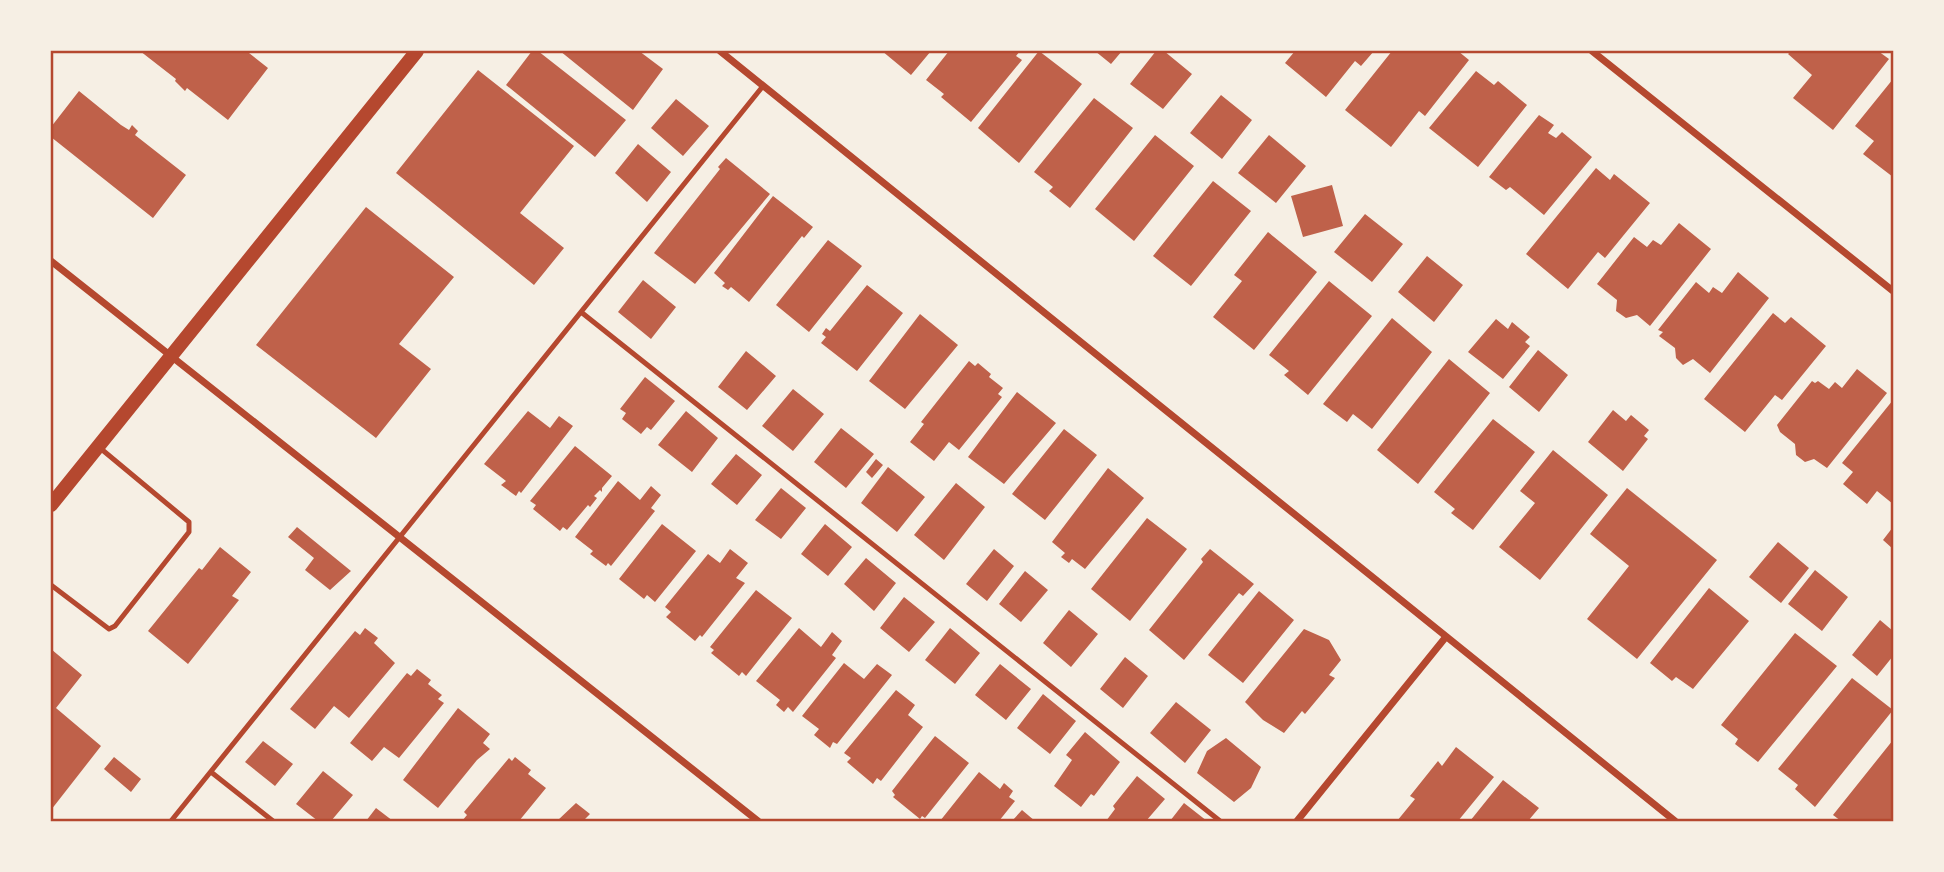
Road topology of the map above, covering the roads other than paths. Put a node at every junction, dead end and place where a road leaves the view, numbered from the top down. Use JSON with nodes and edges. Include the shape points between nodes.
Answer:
{"nodes":[{"id":1,"x":417,"y":51,"type":"edge"},
{"id":2,"x":720,"y":51,"type":"edge"},
{"id":3,"x":1592,"y":51,"type":"edge"},
{"id":4,"x":763,"y":86,"type":"junction"},
{"id":5,"x":51,"y":261,"type":"edge"},
{"id":6,"x":1893,"y":291,"type":"edge"},
{"id":7,"x":581,"y":312,"type":"junction"},
{"id":8,"x":170,"y":357,"type":"junction"},
{"id":9,"x":98,"y":446,"type":"junction"},
{"id":10,"x":51,"y":505,"type":"edge"},
{"id":11,"x":399,"y":538,"type":"junction"},
{"id":12,"x":51,"y":585,"type":"edge"},
{"id":13,"x":1445,"y":638,"type":"junction"},
{"id":14,"x":211,"y":772,"type":"junction"},
{"id":15,"x":172,"y":821,"type":"edge"},
{"id":16,"x":273,"y":821,"type":"edge"},
{"id":17,"x":758,"y":821,"type":"edge"},
{"id":18,"x":1220,"y":821,"type":"edge"},
{"id":19,"x":1297,"y":821,"type":"edge"},
{"id":20,"x":1675,"y":821,"type":"edge"}],
"edges":[{"from":1,"to":8,"type":"main road"},
{"from":2,"to":4,"type":"street"},
{"from":3,"to":6,"type":"street"},
{"from":4,"to":7,"type":"lane"},
{"from":4,"to":13,"type":"street"},
{"from":5,"to":8,"type":"street"},
{"from":7,"to":11,"type":"lane"},
{"from":7,"to":18,"type":"lane"},
{"from":8,"to":9,"type":"main road"},
{"from":8,"to":11,"type":"street"},
{"from":9,"to":10,"type":"main road"},
{"from":9,"to":12,"type":"lane","via":[[191,527],[109,629]]},
{"from":11,"to":14,"type":"lane"},
{"from":11,"to":17,"type":"street"},
{"from":13,"to":19,"type":"street"},
{"from":13,"to":20,"type":"street"},
{"from":14,"to":15,"type":"lane"},
{"from":14,"to":16,"type":"lane"}]}
